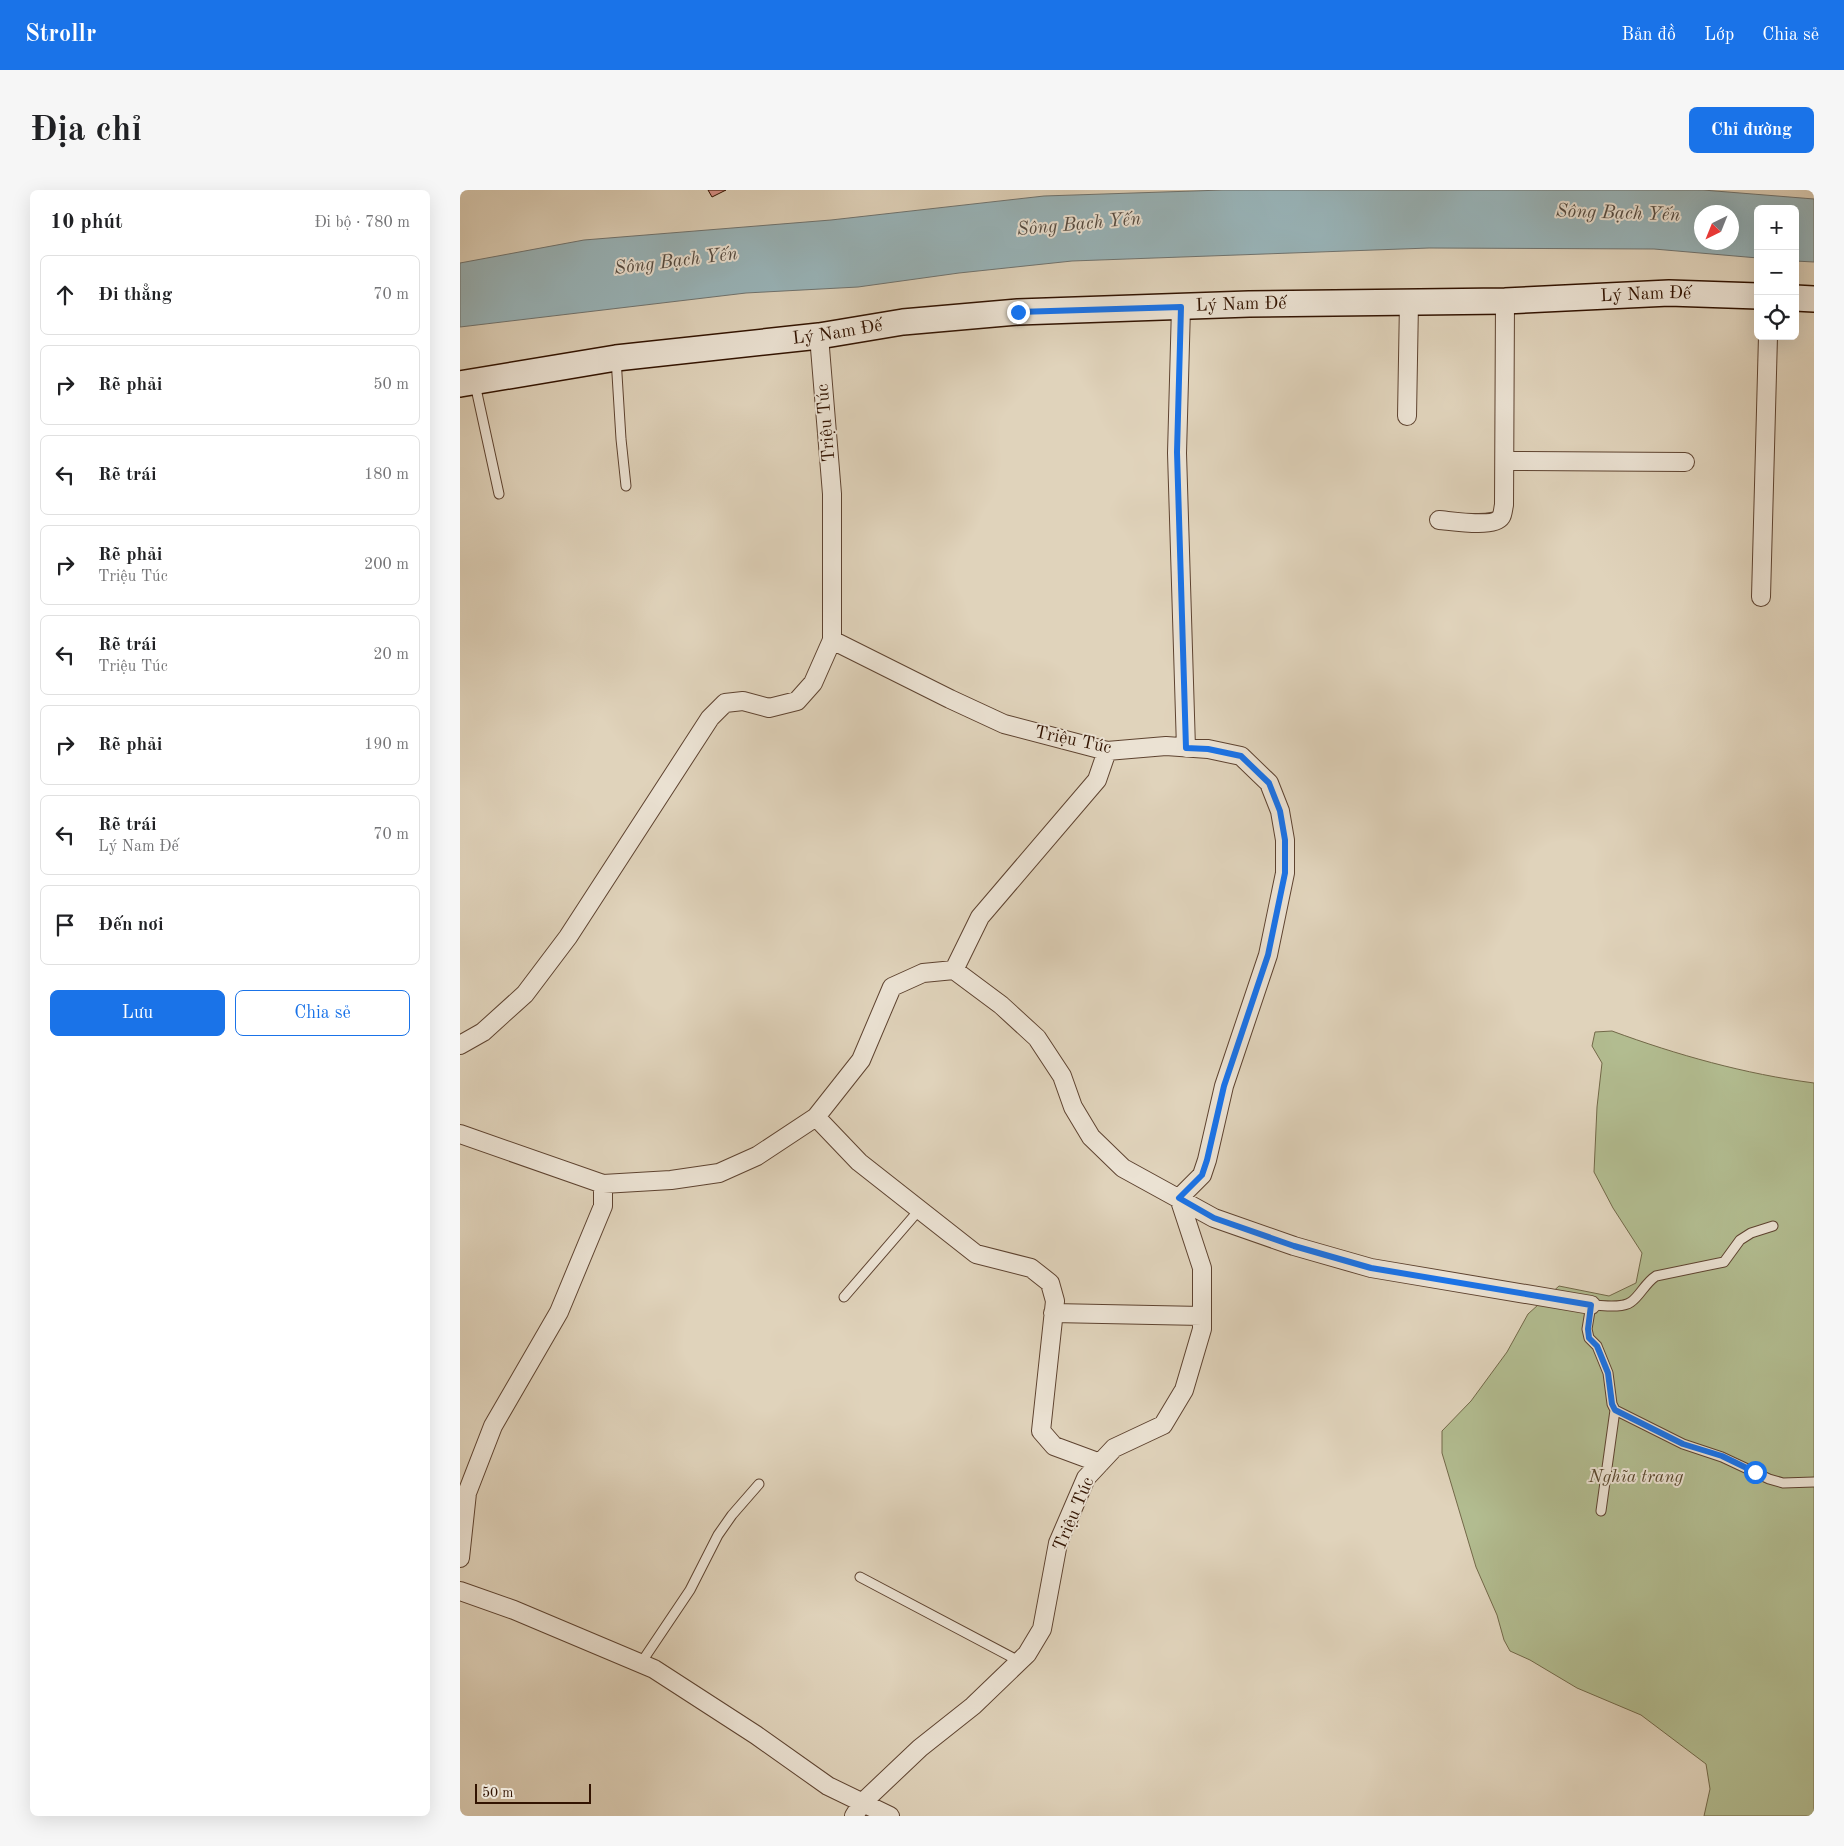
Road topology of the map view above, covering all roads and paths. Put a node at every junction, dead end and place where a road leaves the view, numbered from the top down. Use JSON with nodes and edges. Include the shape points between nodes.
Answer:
{"nodes":[{"id":1,"x":1754,"y":296,"type":"edge"},
{"id":2,"x":1799,"y":298,"type":"edge"},
{"id":3,"x":1814,"y":299,"type":"edge"},
{"id":4,"x":1505,"y":300,"type":"junction"},
{"id":5,"x":1409,"y":302,"type":"junction"},
{"id":6,"x":1181,"y":307,"type":"junction"},
{"id":7,"x":819,"y":336,"type":"junction"},
{"id":8,"x":1768,"y":340,"type":"edge"},
{"id":9,"x":616,"y":358,"type":"junction"},
{"id":10,"x":467,"y":383,"type":"edge"},
{"id":11,"x":1407,"y":416,"type":"dead end"},
{"id":12,"x":1505,"y":461,"type":"junction"},
{"id":13,"x":1685,"y":462,"type":"dead end"},
{"id":14,"x":626,"y":486,"type":"dead end"},
{"id":15,"x":499,"y":494,"type":"dead end"},
{"id":16,"x":1439,"y":520,"type":"dead end"},
{"id":17,"x":1761,"y":597,"type":"dead end"},
{"id":18,"x":832,"y":640,"type":"junction"},
{"id":19,"x":1186,"y":748,"type":"junction"},
{"id":20,"x":1107,"y":751,"type":"junction"},
{"id":21,"x":954,"y":970,"type":"junction"},
{"id":22,"x":460,"y":1045,"type":"edge"},
{"id":23,"x":816,"y":1117,"type":"junction"},
{"id":24,"x":460,"y":1134,"type":"edge"},
{"id":25,"x":604,"y":1184,"type":"junction"},
{"id":26,"x":1179,"y":1198,"type":"junction"},
{"id":27,"x":920,"y":1209,"type":"junction"},
{"id":28,"x":1773,"y":1226,"type":"dead end"},
{"id":29,"x":844,"y":1297,"type":"dead end"},
{"id":30,"x":1591,"y":1305,"type":"junction"},
{"id":31,"x":1054,"y":1313,"type":"junction"},
{"id":32,"x":1202,"y":1316,"type":"junction"},
{"id":33,"x":1615,"y":1410,"type":"junction"},
{"id":34,"x":1100,"y":1463,"type":"junction"},
{"id":35,"x":1814,"y":1482,"type":"edge"},
{"id":36,"x":759,"y":1484,"type":"dead end"},
{"id":37,"x":1601,"y":1511,"type":"dead end"},
{"id":38,"x":460,"y":1558,"type":"edge"},
{"id":39,"x":860,"y":1577,"type":"dead end"},
{"id":40,"x":460,"y":1592,"type":"edge"},
{"id":41,"x":1019,"y":1662,"type":"junction"},
{"id":42,"x":640,"y":1663,"type":"junction"},
{"id":43,"x":858,"y":1809,"type":"edge"},
{"id":44,"x":890,"y":1816,"type":"edge"}],
"edges":[{"from":1,"to":4,"type":"street","name":"Lý Nam Đế","via":[[1669,293]]},
{"from":2,"to":3,"type":"street"},
{"from":4,"to":5,"type":"street","name":"Lý Nam Đế"},
{"from":4,"to":12,"type":"street"},
{"from":5,"to":6,"type":"street","name":"Lý Nam Đế"},
{"from":5,"to":11,"type":"street"},
{"from":6,"to":7,"type":"street","name":"Lý Nam Đế","via":[[1018,312],[903,322]]},
{"from":6,"to":19,"type":"street","via":[[1177,452]]},
{"from":7,"to":9,"type":"street","name":"Lý Nam Đế"},
{"from":7,"to":18,"type":"street","name":"Triệu Túc","via":[[832,494]]},
{"from":8,"to":17,"type":"street"},
{"from":9,"to":10,"type":"street","name":"Lý Nam Đế"},
{"from":9,"to":14,"type":"lane"},
{"from":10,"to":15,"type":"lane"},
{"from":12,"to":13,"type":"street"},
{"from":12,"to":16,"type":"street","via":[[1504,505],[1496,522]]},
{"from":18,"to":20,"type":"street","name":"Triệu Túc","via":[[1004,724]]},
{"from":18,"to":22,"type":"street","via":[[813,683],[797,701],[769,708],[743,701],[725,703],[710,718],[568,937],[524,994],[483,1032]]},
{"from":19,"to":20,"type":"street","name":"Triệu Túc","via":[[1166,746]]},
{"from":19,"to":26,"type":"street","name":"Triệu Túc","via":[[1241,756],[1269,783],[1280,811],[1285,840],[1285,873],[1268,955],[1224,1086],[1207,1160],[1202,1175]]},
{"from":20,"to":21,"type":"street","via":[[1097,780],[980,917]]},
{"from":21,"to":23,"type":"street","via":[[923,974],[892,987],[861,1060]]},
{"from":21,"to":26,"type":"street","via":[[1001,1005],[1037,1038],[1062,1076],[1073,1107],[1091,1137],[1123,1168]]},
{"from":23,"to":25,"type":"street","via":[[757,1156],[719,1172],[671,1180]]},
{"from":23,"to":27,"type":"street","via":[[859,1162]]},
{"from":24,"to":25,"type":"street"},
{"from":25,"to":38,"type":"street","via":[[603,1206],[560,1312],[493,1426],[467,1493]]},
{"from":26,"to":30,"type":"street","via":[[1214,1218],[1371,1268]]},
{"from":26,"to":32,"type":"street","name":"Triệu Túc","via":[[1202,1268]]},
{"from":27,"to":29,"type":"lane"},
{"from":27,"to":31,"type":"street","via":[[976,1254],[1031,1268],[1050,1283],[1055,1301]]},
{"from":28,"to":30,"type":"lane","via":[[1740,1240],[1724,1262],[1656,1276],[1631,1302]]},
{"from":30,"to":33,"type":"lane","via":[[1589,1338],[1597,1346],[1608,1373]]},
{"from":31,"to":32,"type":"street"},
{"from":31,"to":34,"type":"street","via":[[1041,1431],[1054,1446]]},
{"from":32,"to":34,"type":"street","name":"Triệu Túc","via":[[1202,1329],[1184,1390],[1163,1425],[1114,1448]]},
{"from":33,"to":35,"type":"lane","via":[[1683,1444],[1722,1456],[1769,1479]]},
{"from":33,"to":37,"type":"lane"},
{"from":34,"to":41,"type":"street","name":"Triệu Túc","via":[[1086,1478],[1058,1543],[1042,1629]]},
{"from":36,"to":42,"type":"lane","via":[[718,1535],[690,1590]]},
{"from":39,"to":41,"type":"lane"},
{"from":40,"to":42,"type":"street","via":[[514,1610]]},
{"from":41,"to":43,"type":"street","name":"Triệu Túc","via":[[973,1706],[920,1748]]},
{"from":42,"to":43,"type":"street","via":[[756,1735]]},
{"from":43,"to":44,"type":"street"}]}
